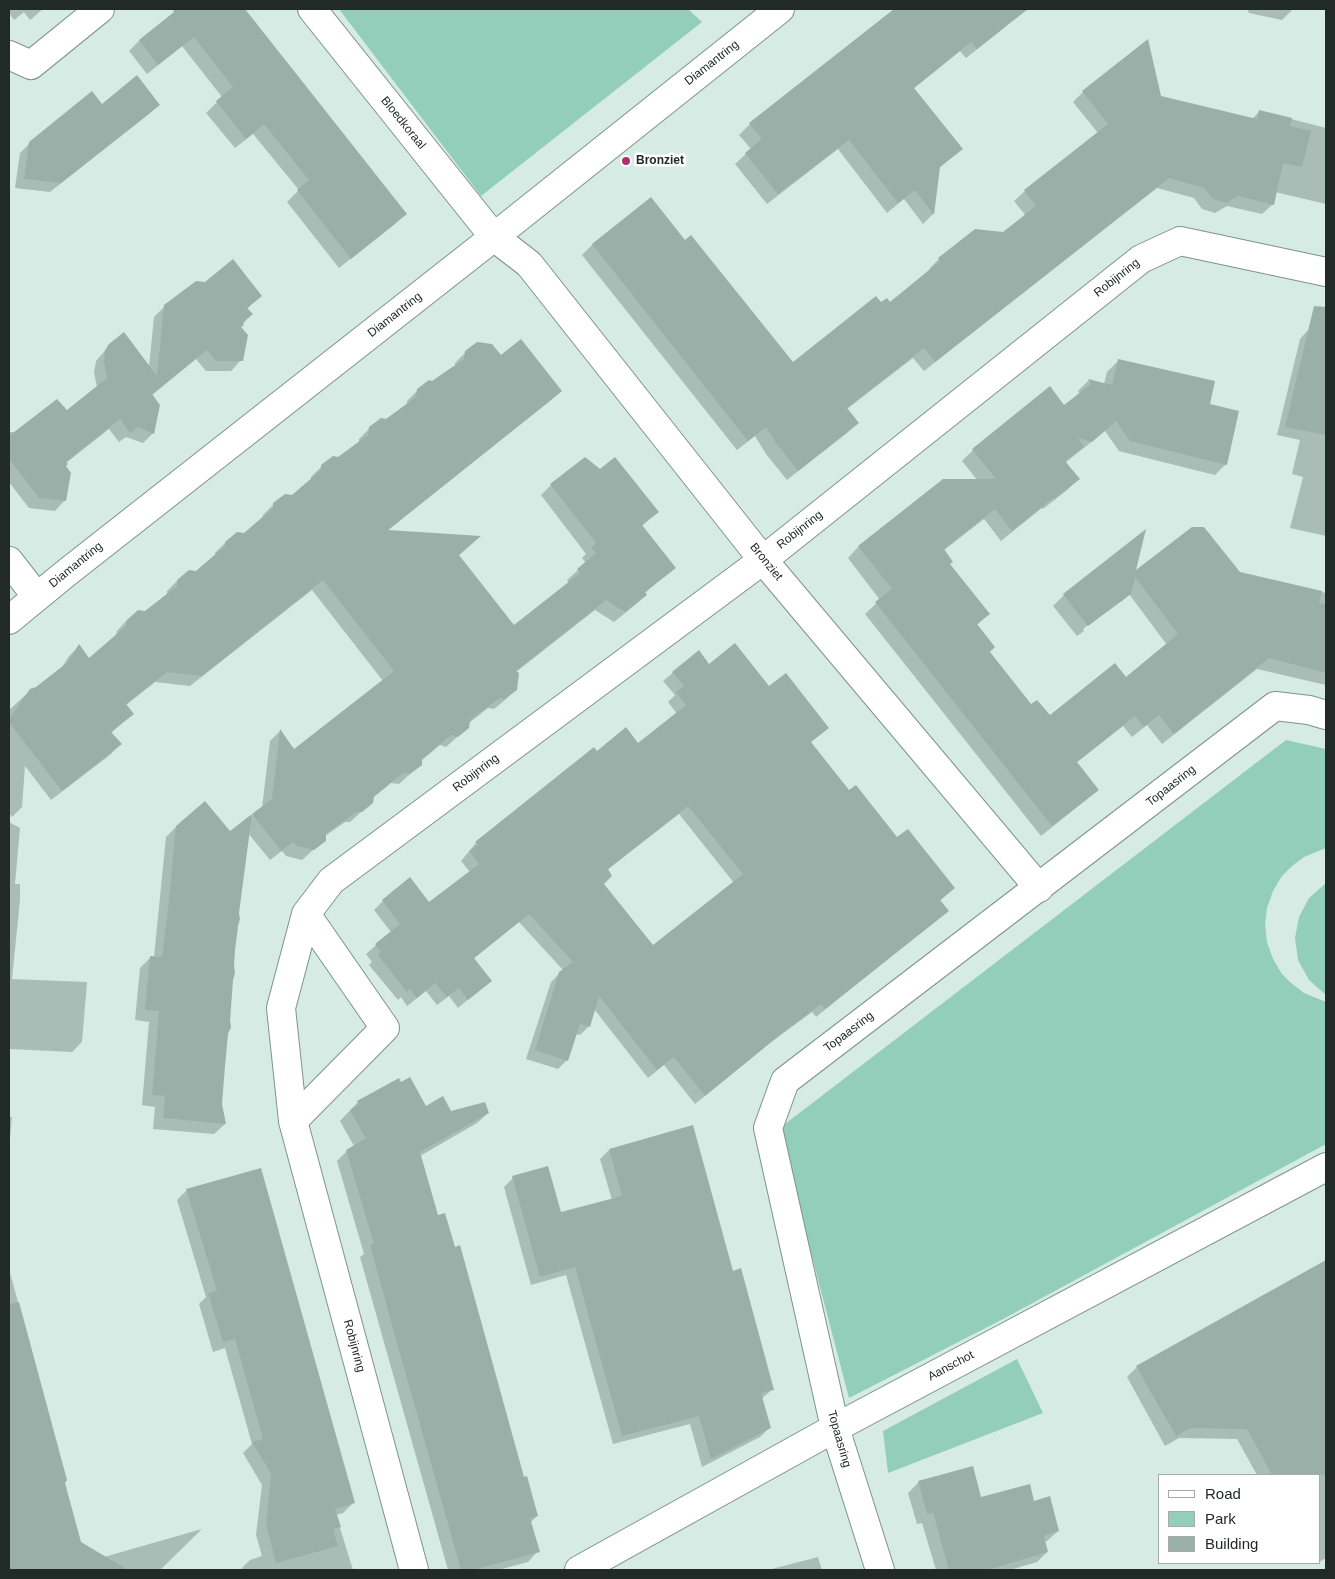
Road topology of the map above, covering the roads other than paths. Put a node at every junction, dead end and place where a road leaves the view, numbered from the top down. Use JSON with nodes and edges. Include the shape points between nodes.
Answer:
{"nodes":[{"id":1,"x":100,"y":9,"type":"edge"},
{"id":2,"x":312,"y":9,"type":"edge"},
{"id":3,"x":780,"y":9,"type":"edge"},
{"id":4,"x":9,"y":55,"type":"edge"},
{"id":5,"x":494,"y":237,"type":"junction"},
{"id":6,"x":1326,"y":272,"type":"edge"},
{"id":7,"x":763,"y":560,"type":"junction"},
{"id":8,"x":9,"y":561,"type":"edge"},
{"id":9,"x":37,"y":597,"type":"junction"},
{"id":10,"x":9,"y":620,"type":"edge"},
{"id":11,"x":1326,"y":714,"type":"edge"},
{"id":12,"x":1039,"y":888,"type":"junction"},
{"id":13,"x":306,"y":914,"type":"junction"},
{"id":14,"x":294,"y":1121,"type":"junction"},
{"id":15,"x":1326,"y":1167,"type":"edge"},
{"id":16,"x":835,"y":1428,"type":"junction"},
{"id":17,"x":414,"y":1570,"type":"edge"},
{"id":18,"x":579,"y":1570,"type":"edge"},
{"id":19,"x":880,"y":1570,"type":"edge"}],
"edges":[{"from":1,"to":4,"type":"street","via":[[31,65]]},
{"from":2,"to":5,"type":"street","name":"Bloedkoraal"},
{"from":3,"to":5,"type":"street","name":"Diamantring"},
{"from":5,"to":7,"type":"street","name":"Bronziet","via":[[529,264]]},
{"from":5,"to":9,"type":"street","name":"Diamantring"},
{"from":6,"to":7,"type":"street","name":"Robijnring","via":[[1180,241],[1141,259]]},
{"from":7,"to":12,"type":"street","name":"Bronziet"},
{"from":7,"to":13,"type":"street","name":"Robijnring","via":[[331,881]]},
{"from":8,"to":9,"type":"street"},
{"from":9,"to":10,"type":"street","name":"Diamantring"},
{"from":11,"to":12,"type":"street","name":"Topaasring","via":[[1275,706]]},
{"from":12,"to":16,"type":"street","name":"Topaasring","via":[[785,1081],[768,1128]]},
{"from":13,"to":14,"type":"street","name":"Robijnring","via":[[281,1008]]},
{"from":13,"to":14,"type":"street","via":[[385,1028]]},
{"from":14,"to":17,"type":"street","name":"Robijnring"},
{"from":15,"to":16,"type":"street","name":"Aanschot"},
{"from":16,"to":18,"type":"street","name":"Aanschot"},
{"from":16,"to":19,"type":"street","name":"Topaasring"}]}
